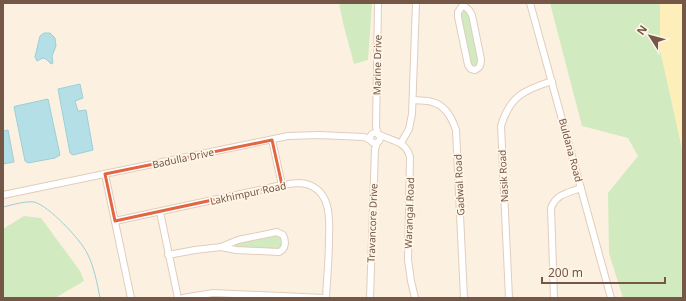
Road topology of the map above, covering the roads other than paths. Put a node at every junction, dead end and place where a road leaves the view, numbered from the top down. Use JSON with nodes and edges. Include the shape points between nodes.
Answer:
{"nodes":[{"id":1,"x":378,"y":3,"type":"edge"},
{"id":2,"x":416,"y":3,"type":"edge"},
{"id":3,"x":530,"y":3,"type":"edge"},
{"id":4,"x":462,"y":4,"type":"edge"},
{"id":5,"x":552,"y":81,"type":"junction"},
{"id":6,"x":413,"y":100,"type":"junction"},
{"id":7,"x":374,"y":139,"type":"junction"},
{"id":8,"x":272,"y":140,"type":"junction"},
{"id":9,"x":401,"y":142,"type":"junction"},
{"id":10,"x":105,"y":174,"type":"junction"},
{"id":11,"x":282,"y":185,"type":"junction"},
{"id":12,"x":581,"y":188,"type":"junction"},
{"id":13,"x":3,"y":195,"type":"edge"},
{"id":14,"x":160,"y":212,"type":"junction"},
{"id":15,"x":115,"y":221,"type":"junction"},
{"id":16,"x":221,"y":247,"type":"junction"},
{"id":17,"x":168,"y":255,"type":"junction"},
{"id":18,"x":131,"y":298,"type":"edge"},
{"id":19,"x":178,"y":298,"type":"edge"},
{"id":20,"x":183,"y":298,"type":"edge"},
{"id":21,"x":326,"y":298,"type":"edge"},
{"id":22,"x":370,"y":298,"type":"edge"},
{"id":23,"x":416,"y":298,"type":"edge"},
{"id":24,"x":464,"y":298,"type":"edge"},
{"id":25,"x":510,"y":298,"type":"edge"},
{"id":26,"x":554,"y":298,"type":"edge"},
{"id":27,"x":611,"y":298,"type":"edge"}],
"edges":[{"from":1,"to":7,"type":"street","name":"Marine Drive"},
{"from":2,"to":6,"type":"street"},
{"from":3,"to":5,"type":"street","name":"Buldana Road"},
{"from":4,"to":4,"type":"street","via":[[458,17],[468,65],[475,70],[481,65],[481,59],[472,15]]},
{"from":5,"to":12,"type":"street","name":"Buldana Road"},
{"from":5,"to":25,"type":"street","name":"Nasik Road","via":[[528,89],[519,95],[508,109],[501,126]]},
{"from":6,"to":9,"type":"street","via":[[411,122]]},
{"from":6,"to":24,"type":"street","name":"Gadwal Road","via":[[432,102],[441,106],[450,116],[456,130]]},
{"from":7,"to":8,"type":"street","name":"Badulla Drive","via":[[300,135]]},
{"from":7,"to":9,"type":"street"},
{"from":7,"to":22,"type":"street","name":"Travancore Drive"},
{"from":8,"to":10,"type":"street","name":"Badulla Drive"},
{"from":8,"to":11,"type":"street"},
{"from":9,"to":23,"type":"street","name":"Warangal Road","via":[[409,151],[411,163],[408,260]]},
{"from":10,"to":13,"type":"street","name":"Badulla Drive"},
{"from":10,"to":15,"type":"street"},
{"from":11,"to":14,"type":"street","name":"Lakhimpur Road"},
{"from":11,"to":21,"type":"street","name":"Lakhimpur Road","via":[[307,185],[318,191],[327,203],[330,216]]},
{"from":12,"to":26,"type":"street","via":[[559,196],[551,208]]},
{"from":12,"to":27,"type":"street","name":"Buldana Road"},
{"from":14,"to":15,"type":"street","name":"Lakhimpur Road"},
{"from":14,"to":17,"type":"street"},
{"from":15,"to":18,"type":"street"},
{"from":16,"to":16,"type":"street","via":[[238,240],[277,232],[283,235],[286,243],[282,251],[276,253]]},
{"from":16,"to":17,"type":"street"},
{"from":17,"to":19,"type":"street"},
{"from":20,"to":21,"type":"street","via":[[213,293]]}]}
